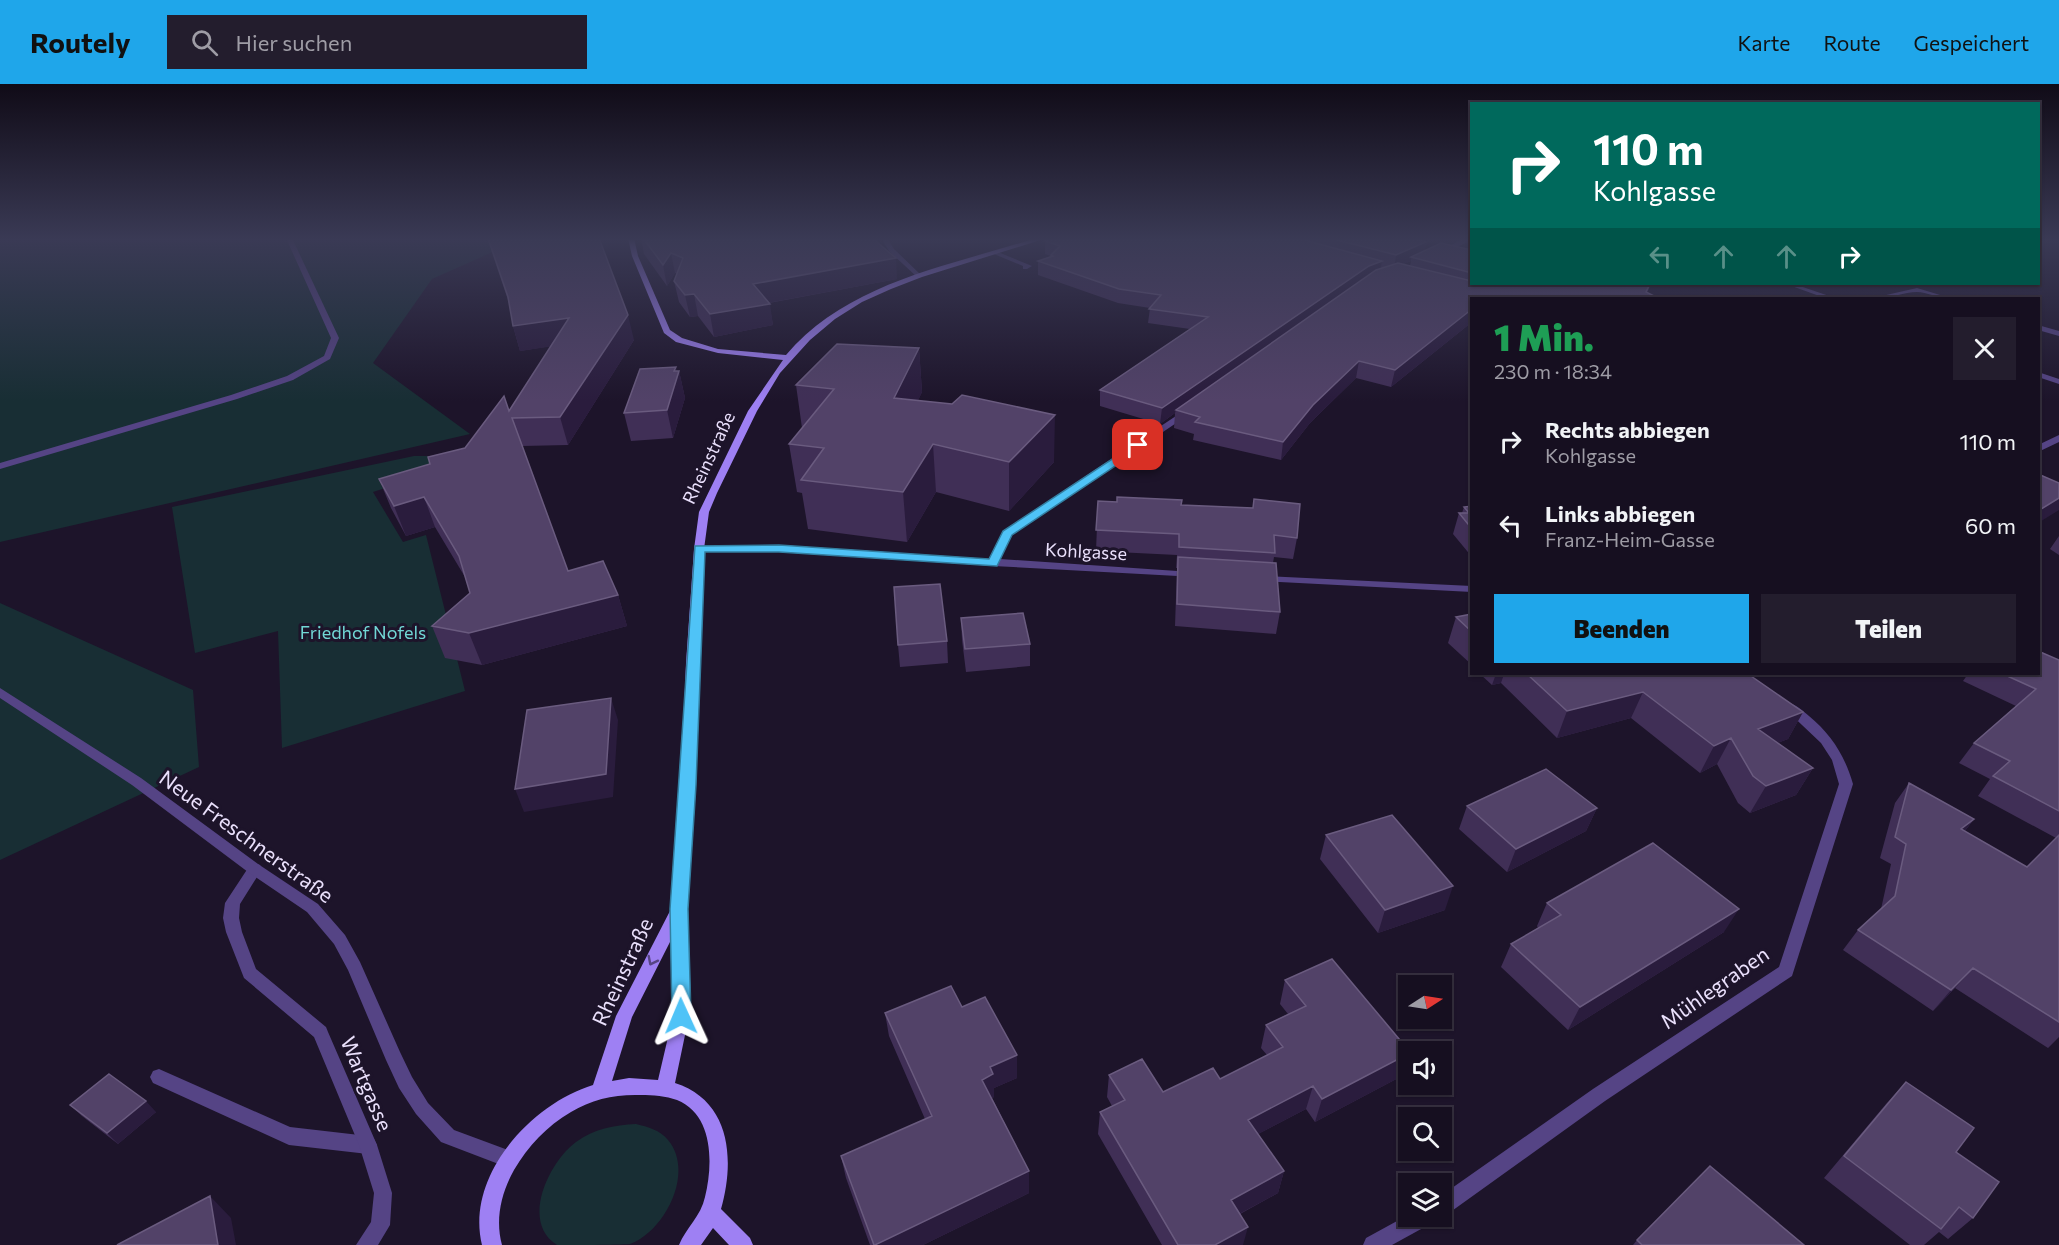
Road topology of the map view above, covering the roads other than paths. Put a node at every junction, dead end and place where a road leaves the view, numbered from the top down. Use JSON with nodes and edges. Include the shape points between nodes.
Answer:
{"nodes":[{"id":1,"x":314,"y":292,"type":"edge"},
{"id":2,"x":651,"y":292,"type":"edge"},
{"id":3,"x":880,"y":292,"type":"edge"},
{"id":4,"x":1814,"y":292,"type":"edge"},
{"id":5,"x":1906,"y":292,"type":"edge"},
{"id":6,"x":1925,"y":292,"type":"edge"},
{"id":7,"x":1828,"y":297,"type":"edge"},
{"id":8,"x":1882,"y":297,"type":"edge"},
{"id":9,"x":1942,"y":297,"type":"edge"},
{"id":10,"x":2040,"y":328,"type":"edge"},
{"id":11,"x":2059,"y":334,"type":"edge"},
{"id":12,"x":789,"y":358,"type":"junction"},
{"id":13,"x":2040,"y":375,"type":"edge"},
{"id":14,"x":2059,"y":382,"type":"edge"},
{"id":15,"x":1195,"y":406,"type":"edge"},
{"id":16,"x":2059,"y":438,"type":"edge"},
{"id":17,"x":2040,"y":448,"type":"edge"},
{"id":18,"x":0,"y":466,"type":"edge"},
{"id":19,"x":699,"y":549,"type":"junction"},
{"id":20,"x":993,"y":563,"type":"junction"},
{"id":21,"x":1206,"y":576,"type":"edge"},
{"id":22,"x":1253,"y":579,"type":"edge"},
{"id":23,"x":1470,"y":589,"type":"edge"},
{"id":24,"x":0,"y":692,"type":"edge"},
{"id":25,"x":1778,"y":700,"type":"edge"},
{"id":26,"x":255,"y":869,"type":"junction"},
{"id":27,"x":679,"y":909,"type":"junction"},
{"id":28,"x":159,"y":1077,"type":"dead end"},
{"id":29,"x":665,"y":1088,"type":"junction"},
{"id":30,"x":600,"y":1090,"type":"junction"},
{"id":31,"x":368,"y":1145,"type":"junction"},
{"id":32,"x":509,"y":1159,"type":"junction"},
{"id":33,"x":1452,"y":1199,"type":"edge"},
{"id":34,"x":711,"y":1213,"type":"junction"},
{"id":35,"x":1405,"y":1227,"type":"edge"},
{"id":36,"x":366,"y":1245,"type":"edge"},
{"id":37,"x":492,"y":1245,"type":"edge"},
{"id":38,"x":688,"y":1245,"type":"edge"},
{"id":39,"x":743,"y":1245,"type":"edge"},
{"id":40,"x":1373,"y":1245,"type":"edge"}],
"edges":[{"from":1,"to":18,"type":"street","via":[[335,338],[327,357],[290,378]]},
{"from":2,"to":12,"type":"main road","via":[[667,331],[679,340],[718,351]]},
{"from":3,"to":12,"type":"main road","name":"Rheinstraße","via":[[836,314]]},
{"from":4,"to":7,"type":"street"},
{"from":5,"to":8,"type":"street"},
{"from":6,"to":9,"type":"street"},
{"from":10,"to":11,"type":"street"},
{"from":12,"to":19,"type":"main road","name":"Rheinstraße","via":[[712,493],[704,512]]},
{"from":13,"to":14,"type":"street"},
{"from":15,"to":20,"type":"street","via":[[1007,534]]},
{"from":16,"to":17,"type":"street"},
{"from":19,"to":20,"type":"street","name":"Kohlgasse","via":[[779,548]]},
{"from":19,"to":27,"type":"main road","name":"Rheinstraße"},
{"from":20,"to":21,"type":"street","name":"Kohlgasse"},
{"from":22,"to":23,"type":"street"},
{"from":24,"to":26,"type":"street","name":"Neue Freschnerstraße","via":[[180,812]]},
{"from":25,"to":33,"type":"street","name":"Mühlegraben","via":[[1828,742],[1842,762],[1846,784],[1786,970]]},
{"from":26,"to":31,"type":"street","name":"Wartgasse","via":[[233,903],[231,918],[250,973],[320,1032]]},
{"from":26,"to":32,"type":"street","name":"Neue Freschnerstraße","via":[[319,914],[340,940],[371,999],[402,1076],[443,1133]]},
{"from":27,"to":29,"type":"main road","name":"Rheinstraße","via":[[681,1016]]},
{"from":27,"to":30,"type":"main road","name":"Rheinstraße","one_way":true,"via":[[624,1016]]},
{"from":28,"to":31,"type":"street","via":[[289,1136]]},
{"from":29,"to":30,"type":"main road","via":[[631,1084]]},
{"from":29,"to":34,"type":"main road","via":[[694,1100],[710,1120],[721,1166]]},
{"from":30,"to":32,"type":"main road","via":[[563,1106],[543,1120]]},
{"from":31,"to":36,"type":"street","name":"Wartgasse","via":[[383,1193],[380,1225]]},
{"from":32,"to":37,"type":"main road","via":[[495,1186],[488,1235]]},
{"from":34,"to":38,"type":"main road"},
{"from":34,"to":39,"type":"main road"},
{"from":35,"to":40,"type":"street"}]}
